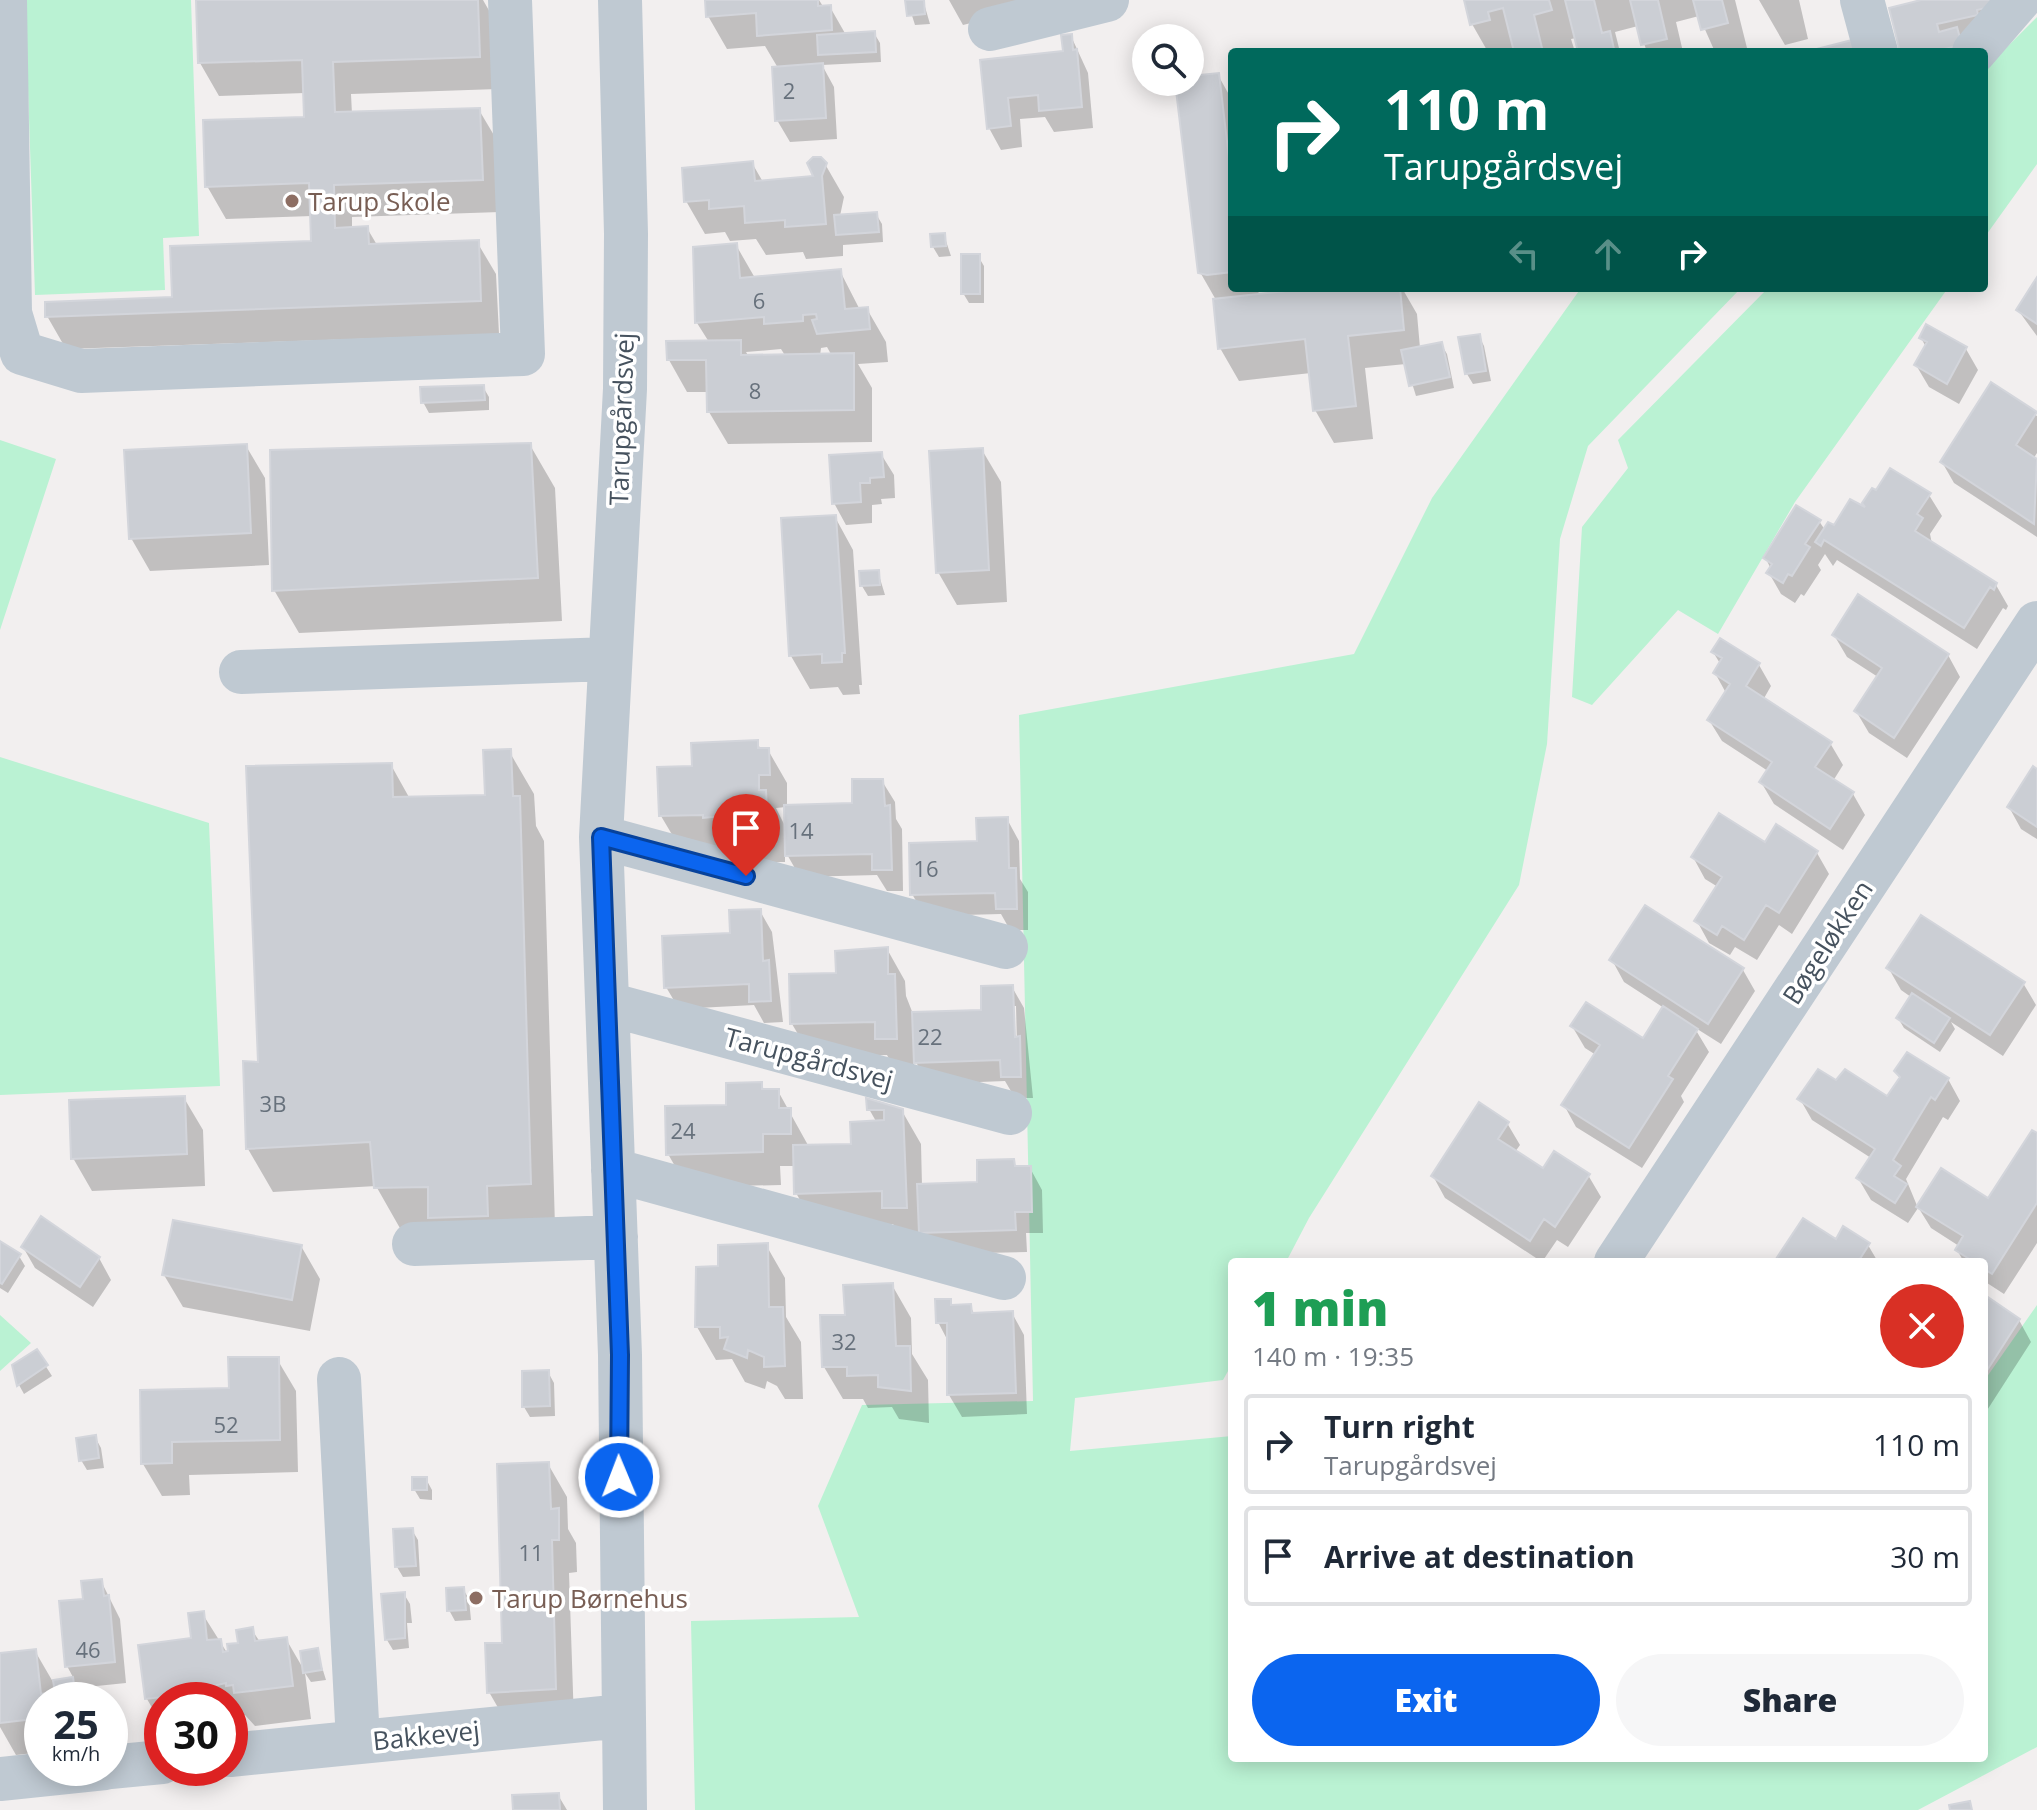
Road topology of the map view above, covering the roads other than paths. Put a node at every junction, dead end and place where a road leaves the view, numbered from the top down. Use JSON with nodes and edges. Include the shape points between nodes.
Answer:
{"nodes":[{"id":1,"x":5,"y":0,"type":"edge"},
{"id":2,"x":510,"y":0,"type":"edge"},
{"id":3,"x":620,"y":0,"type":"edge"},
{"id":4,"x":1107,"y":0,"type":"edge"},
{"id":5,"x":1862,"y":0,"type":"edge"},
{"id":6,"x":2019,"y":0,"type":"edge"},
{"id":7,"x":990,"y":29,"type":"dead end"},
{"id":8,"x":1875,"y":48,"type":"edge"},
{"id":9,"x":1977,"y":48,"type":"edge"},
{"id":10,"x":2037,"y":623,"type":"edge"},
{"id":11,"x":610,"y":659,"type":"junction"},
{"id":12,"x":241,"y":672,"type":"dead end"},
{"id":13,"x":601,"y":837,"type":"junction"},
{"id":14,"x":1006,"y":947,"type":"dead end"},
{"id":15,"x":608,"y":1004,"type":"junction"},
{"id":16,"x":1010,"y":1113,"type":"dead end"},
{"id":17,"x":613,"y":1170,"type":"junction"},
{"id":18,"x":616,"y":1237,"type":"junction"},
{"id":19,"x":414,"y":1244,"type":"dead end"},
{"id":20,"x":1619,"y":1258,"type":"edge"},
{"id":21,"x":1004,"y":1278,"type":"dead end"},
{"id":22,"x":339,"y":1379,"type":"dead end"},
{"id":23,"x":623,"y":1716,"type":"junction"},
{"id":24,"x":358,"y":1741,"type":"junction"},
{"id":25,"x":248,"y":1753,"type":"edge"},
{"id":26,"x":24,"y":1777,"type":"edge"},
{"id":27,"x":0,"y":1779,"type":"edge"},
{"id":28,"x":625,"y":1810,"type":"edge"}],
"edges":[{"from":1,"to":2,"type":"street","via":[[10,313],[22,353],[81,371],[523,354]]},
{"from":3,"to":11,"type":"street","name":"Tarupgårdsvej","via":[[625,389]]},
{"from":4,"to":7,"type":"street"},
{"from":5,"to":8,"type":"street"},
{"from":6,"to":9,"type":"street"},
{"from":10,"to":20,"type":"street","name":"Bøgeløkken"},
{"from":11,"to":12,"type":"street"},
{"from":11,"to":13,"type":"street","name":"Tarupgårdsvej"},
{"from":13,"to":14,"type":"street"},
{"from":13,"to":15,"type":"street","name":"Tarupgårdsvej"},
{"from":15,"to":16,"type":"street","name":"Tarupgårdsvej"},
{"from":15,"to":17,"type":"street","name":"Tarupgårdsvej"},
{"from":17,"to":18,"type":"street","name":"Tarupgårdsvej"},
{"from":17,"to":21,"type":"street"},
{"from":18,"to":19,"type":"street"},
{"from":18,"to":23,"type":"street","name":"Tarupgårdsvej"},
{"from":22,"to":24,"type":"street"},
{"from":23,"to":24,"type":"street","name":"Bakkevej"},
{"from":23,"to":28,"type":"street","name":"Tarupgårdsvej"},
{"from":24,"to":25,"type":"street","name":"Bakkevej"},
{"from":26,"to":27,"type":"street"}]}
